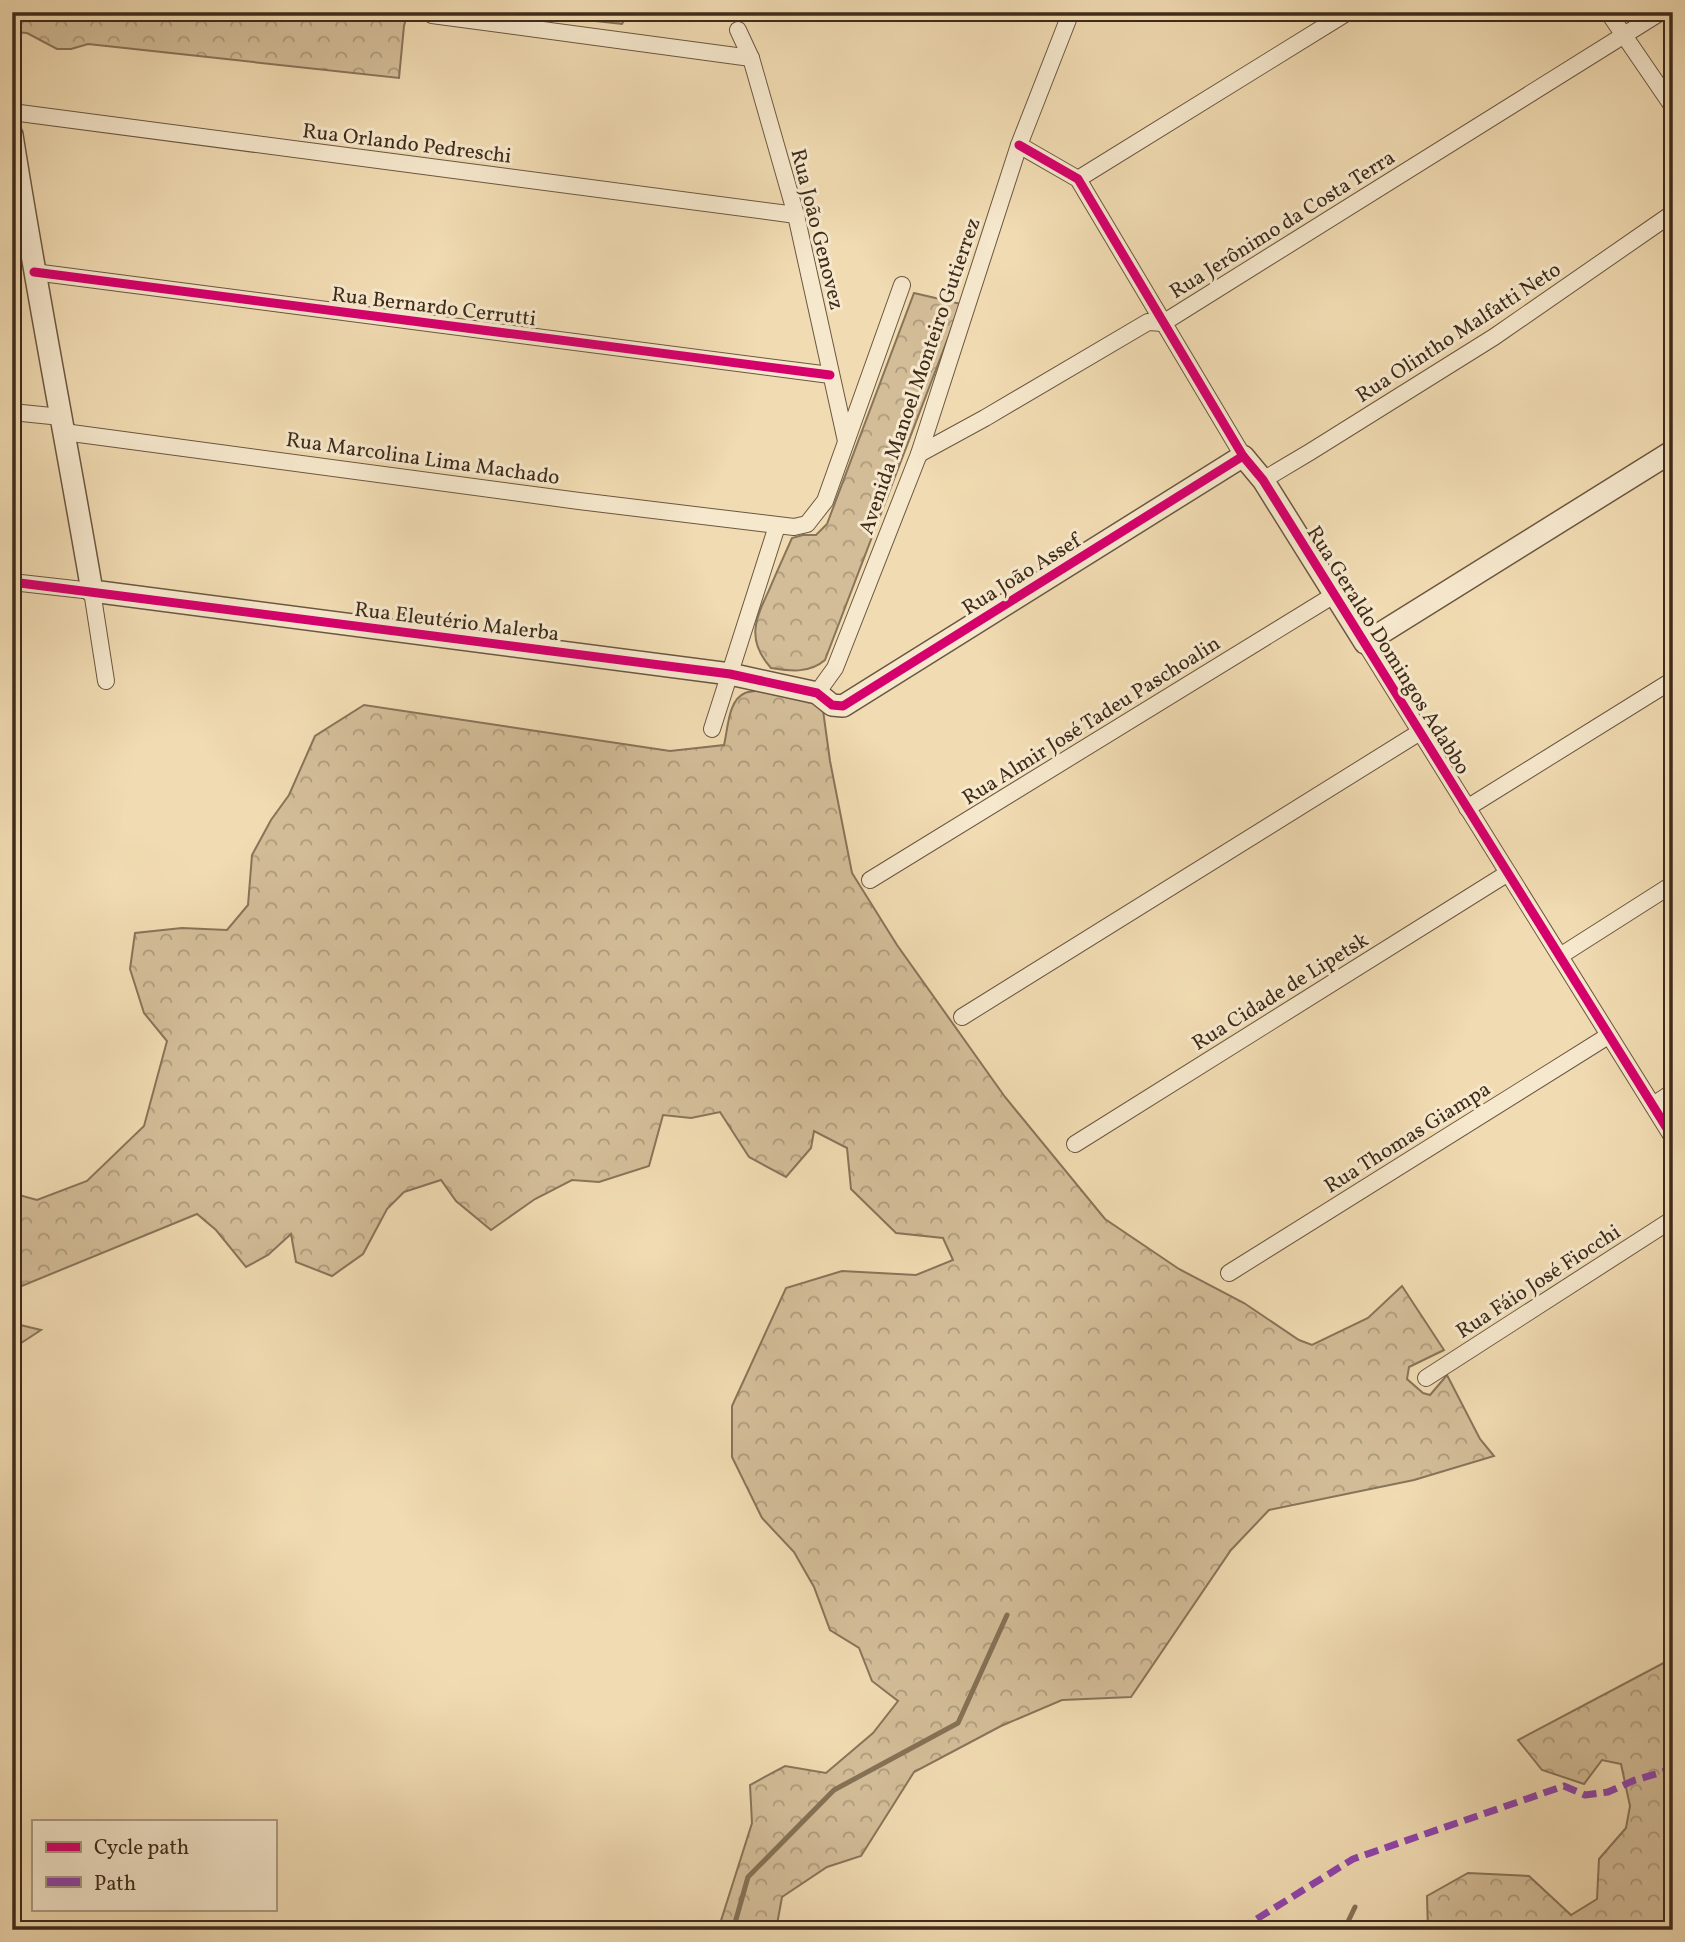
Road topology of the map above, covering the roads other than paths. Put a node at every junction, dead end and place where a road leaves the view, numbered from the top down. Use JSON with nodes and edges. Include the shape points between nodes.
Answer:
{"nodes":[{"id":1,"x":1071,"y":12,"type":"edge"},
{"id":2,"x":1348,"y":12,"type":"edge"},
{"id":3,"x":1608,"y":12,"type":"edge"},
{"id":4,"x":1661,"y":12,"type":"edge"},
{"id":5,"x":432,"y":15,"type":"dead end"},
{"id":6,"x":738,"y":30,"type":"dead end"},
{"id":7,"x":1623,"y":35,"type":"junction"},
{"id":8,"x":751,"y":58,"type":"junction"},
{"id":9,"x":1673,"y":107,"type":"edge"},
{"id":10,"x":12,"y":113,"type":"edge"},
{"id":11,"x":12,"y":135,"type":"edge"},
{"id":12,"x":1019,"y":145,"type":"junction"},
{"id":13,"x":1077,"y":179,"type":"junction"},
{"id":14,"x":1673,"y":213,"type":"edge"},
{"id":15,"x":796,"y":215,"type":"junction"},
{"id":16,"x":21,"y":243,"type":"edge"},
{"id":17,"x":34,"y":272,"type":"junction"},
{"id":18,"x":902,"y":285,"type":"dead end"},
{"id":19,"x":1164,"y":323,"type":"junction"},
{"id":20,"x":830,"y":375,"type":"junction"},
{"id":21,"x":12,"y":412,"type":"edge"},
{"id":22,"x":63,"y":425,"type":"junction"},
{"id":23,"x":846,"y":441,"type":"junction"},
{"id":24,"x":1673,"y":451,"type":"edge"},
{"id":25,"x":919,"y":454,"type":"junction"},
{"id":26,"x":1243,"y":456,"type":"junction"},
{"id":27,"x":1263,"y":480,"type":"junction"},
{"id":28,"x":777,"y":526,"type":"junction"},
{"id":29,"x":12,"y":582,"type":"edge"},
{"id":30,"x":92,"y":591,"type":"junction"},
{"id":31,"x":1334,"y":595,"type":"junction"},
{"id":32,"x":1365,"y":643,"type":"junction"},
{"id":33,"x":730,"y":674,"type":"junction"},
{"id":34,"x":1673,"y":680,"type":"edge"},
{"id":35,"x":106,"y":681,"type":"dead end"},
{"id":36,"x":817,"y":693,"type":"junction"},
{"id":37,"x":712,"y":729,"type":"dead end"},
{"id":38,"x":1420,"y":732,"type":"junction"},
{"id":39,"x":1467,"y":808,"type":"junction"},
{"id":40,"x":1508,"y":873,"type":"junction"},
{"id":41,"x":870,"y":880,"type":"dead end"},
{"id":42,"x":1673,"y":884,"type":"edge"},
{"id":43,"x":1560,"y":956,"type":"junction"},
{"id":44,"x":962,"y":1017,"type":"dead end"},
{"id":45,"x":1608,"y":1036,"type":"junction"},
{"id":46,"x":1673,"y":1092,"type":"edge"},
{"id":47,"x":1653,"y":1105,"type":"junction"},
{"id":48,"x":1673,"y":1138,"type":"edge"},
{"id":49,"x":1075,"y":1144,"type":"dead end"},
{"id":50,"x":1673,"y":1219,"type":"edge"},
{"id":51,"x":1229,"y":1273,"type":"dead end"},
{"id":52,"x":1426,"y":1378,"type":"dead end"}],
"edges":[{"from":1,"to":12,"type":"street","name":"Avenida Manoel Monteiro Gutierrez"},
{"from":2,"to":13,"type":"street"},
{"from":3,"to":7,"type":"street"},
{"from":4,"to":7,"type":"street","name":"Rua Jerônimo da Costa Terra"},
{"from":5,"to":8,"type":"street"},
{"from":6,"to":8,"type":"street","name":"Rua João Genovez"},
{"from":7,"to":9,"type":"street"},
{"from":7,"to":19,"type":"street","name":"Rua Jerônimo da Costa Terra"},
{"from":8,"to":15,"type":"street","name":"Rua João Genovez"},
{"from":10,"to":15,"type":"street","name":"Rua Orlando Pedreschi"},
{"from":11,"to":16,"type":"street"},
{"from":12,"to":13,"type":"street"},
{"from":12,"to":25,"type":"street","name":"Avenida Manoel Monteiro Gutierrez"},
{"from":13,"to":19,"type":"street","name":"Rua Geraldo Domingos Adabbo"},
{"from":14,"to":27,"type":"street","name":"Rua Olintho Malfatti Neto","via":[[1494,337]]},
{"from":15,"to":20,"type":"street","name":"Rua João Genovez"},
{"from":16,"to":17,"type":"street"},
{"from":17,"to":20,"type":"street","name":"Rua Bernardo Cerrutti"},
{"from":17,"to":22,"type":"street"},
{"from":18,"to":23,"type":"street","name":"Rua Marcolina Lima Machado"},
{"from":19,"to":25,"type":"street","name":"Rua Jerônimo da Costa Terra","via":[[1149,322]]},
{"from":19,"to":26,"type":"street","name":"Rua Geraldo Domingos Adabbo"},
{"from":20,"to":23,"type":"street","name":"Rua João Genovez"},
{"from":21,"to":22,"type":"street","name":"Rua Marcolina Lima Machado"},
{"from":22,"to":28,"type":"street","name":"Rua Marcolina Lima Machado"},
{"from":22,"to":30,"type":"street"},
{"from":23,"to":28,"type":"street","name":"Rua Marcolina Lima Machado","via":[[817,513],[807,524]]},
{"from":24,"to":32,"type":"street"},
{"from":25,"to":36,"type":"street","name":"Avenida Manoel Monteiro Gutierrez","via":[[835,667]]},
{"from":26,"to":27,"type":"street","name":"Rua Geraldo Domingos Adabbo"},
{"from":26,"to":36,"type":"street","name":"Rua João Assef","via":[[844,706],[832,705]]},
{"from":27,"to":31,"type":"street","name":"Rua Geraldo Domingos Adabbo"},
{"from":28,"to":33,"type":"street"},
{"from":29,"to":30,"type":"street"},
{"from":30,"to":33,"type":"street","name":"Rua Eleutério Malerba"},
{"from":30,"to":35,"type":"street"},
{"from":31,"to":32,"type":"street","name":"Rua Geraldo Domingos Adabbo"},
{"from":31,"to":41,"type":"street","name":"Rua Almir José Tadeu Paschoalin"},
{"from":32,"to":38,"type":"street","name":"Rua Geraldo Domingos Adabbo"},
{"from":33,"to":36,"type":"street","name":"Rua Eleutério Malerba"},
{"from":33,"to":37,"type":"street"},
{"from":34,"to":39,"type":"street"},
{"from":38,"to":39,"type":"street","name":"Rua Geraldo Domingos Adabbo"},
{"from":38,"to":44,"type":"street"},
{"from":39,"to":40,"type":"street","name":"Rua Geraldo Domingos Adabbo"},
{"from":40,"to":43,"type":"street","name":"Rua Geraldo Domingos Adabbo"},
{"from":40,"to":49,"type":"street","name":"Rua Cidade de Lipetsk"},
{"from":42,"to":43,"type":"street"},
{"from":43,"to":45,"type":"street","name":"Rua Geraldo Domingos Adabbo"},
{"from":45,"to":47,"type":"street","name":"Rua Geraldo Domingos Adabbo"},
{"from":45,"to":51,"type":"street","name":"Rua Thomas Giampa"},
{"from":46,"to":47,"type":"street"},
{"from":47,"to":48,"type":"street","name":"Rua Geraldo Domingos Adabbo"},
{"from":50,"to":52,"type":"street","name":"Rua Fáio José Fiocchi"}]}
